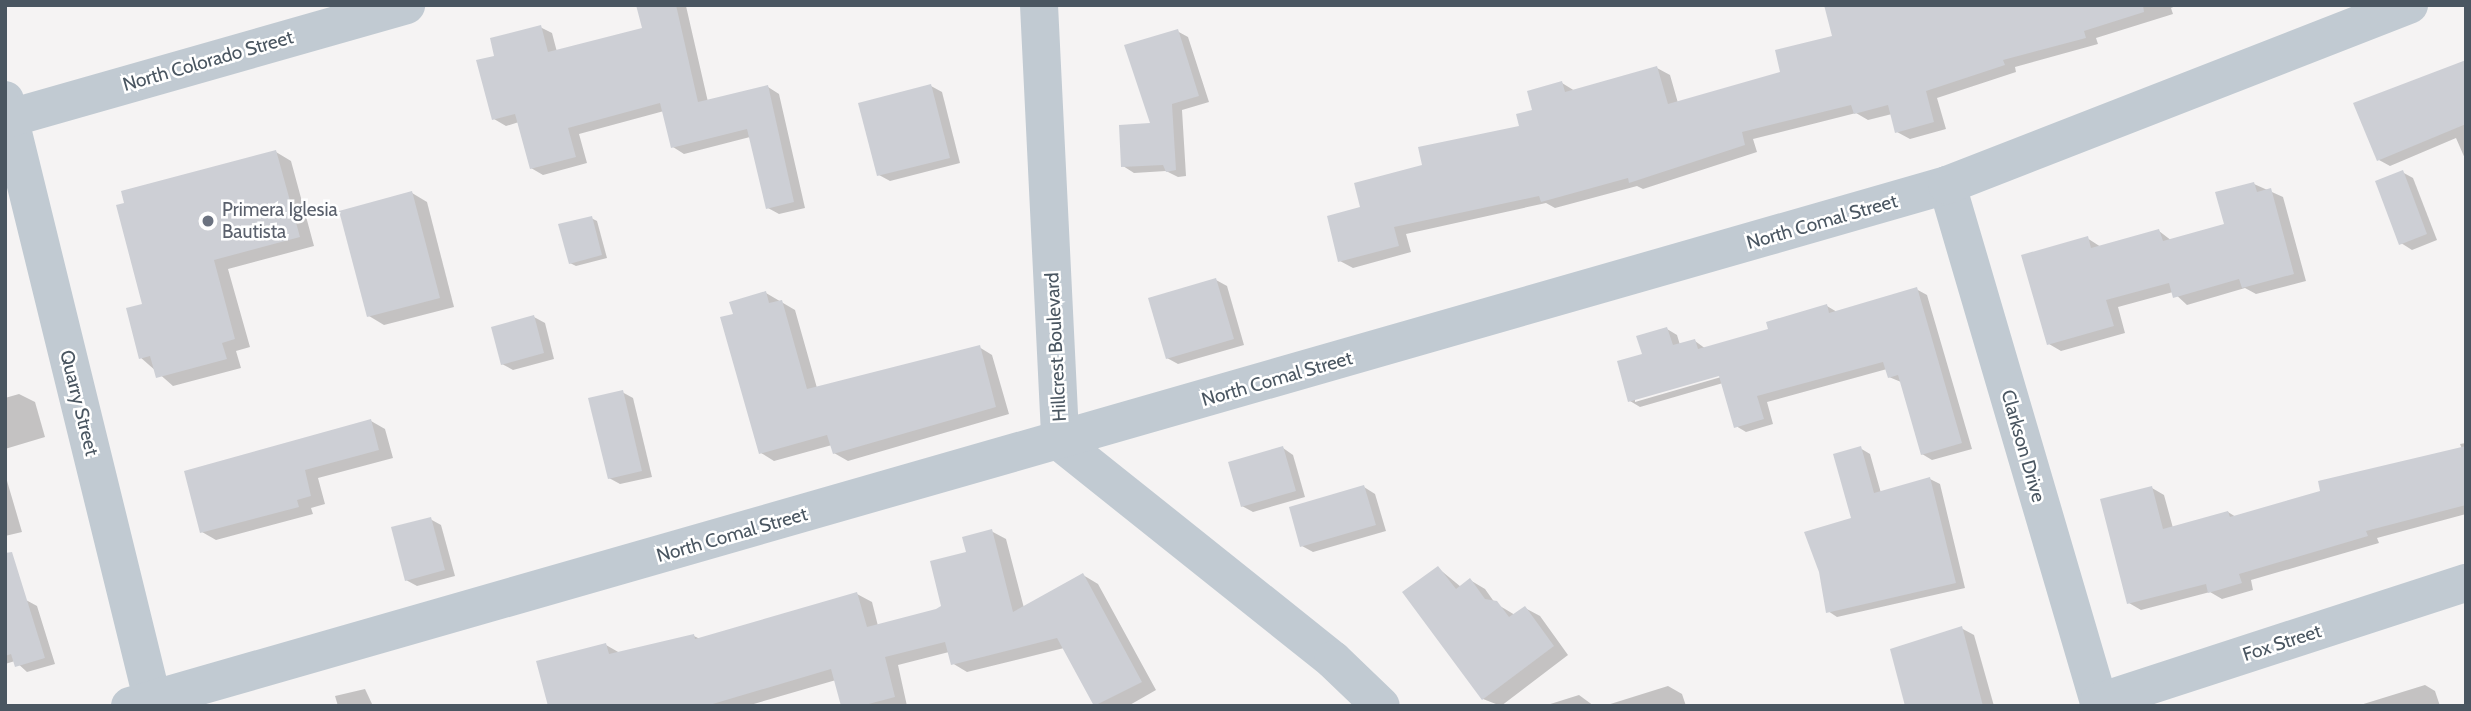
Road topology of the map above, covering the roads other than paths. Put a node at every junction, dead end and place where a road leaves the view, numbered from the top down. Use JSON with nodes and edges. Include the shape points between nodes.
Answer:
{"nodes":[{"id":1,"x":406,"y":5,"type":"edge"},
{"id":2,"x":1039,"y":5,"type":"edge"},
{"id":3,"x":2409,"y":5,"type":"edge"},
{"id":4,"x":8,"y":109,"type":"edge"},
{"id":5,"x":1947,"y":186,"type":"junction"},
{"id":6,"x":1060,"y":442,"type":"junction"},
{"id":7,"x":2466,"y":583,"type":"edge"},
{"id":8,"x":145,"y":704,"type":"edge"},
{"id":9,"x":2099,"y":704,"type":"edge"},
{"id":10,"x":1381,"y":706,"type":"edge"}],
"edges":[{"from":1,"to":4,"type":"street","name":"North Colorado Street"},
{"from":2,"to":6,"type":"street","name":"Hillcrest Boulevard"},
{"from":3,"to":5,"type":"street","name":"North Comal Street"},
{"from":4,"to":8,"type":"street","name":"Quarry Street"},
{"from":5,"to":6,"type":"street","name":"North Comal Street"},
{"from":5,"to":9,"type":"street","name":"Clarkson Drive"},
{"from":6,"to":8,"type":"street","name":"North Comal Street"},
{"from":6,"to":10,"type":"street","name":"Hillcrest Boulevard","via":[[1334,660]]},
{"from":7,"to":9,"type":"street","name":"Fox Street"}]}
